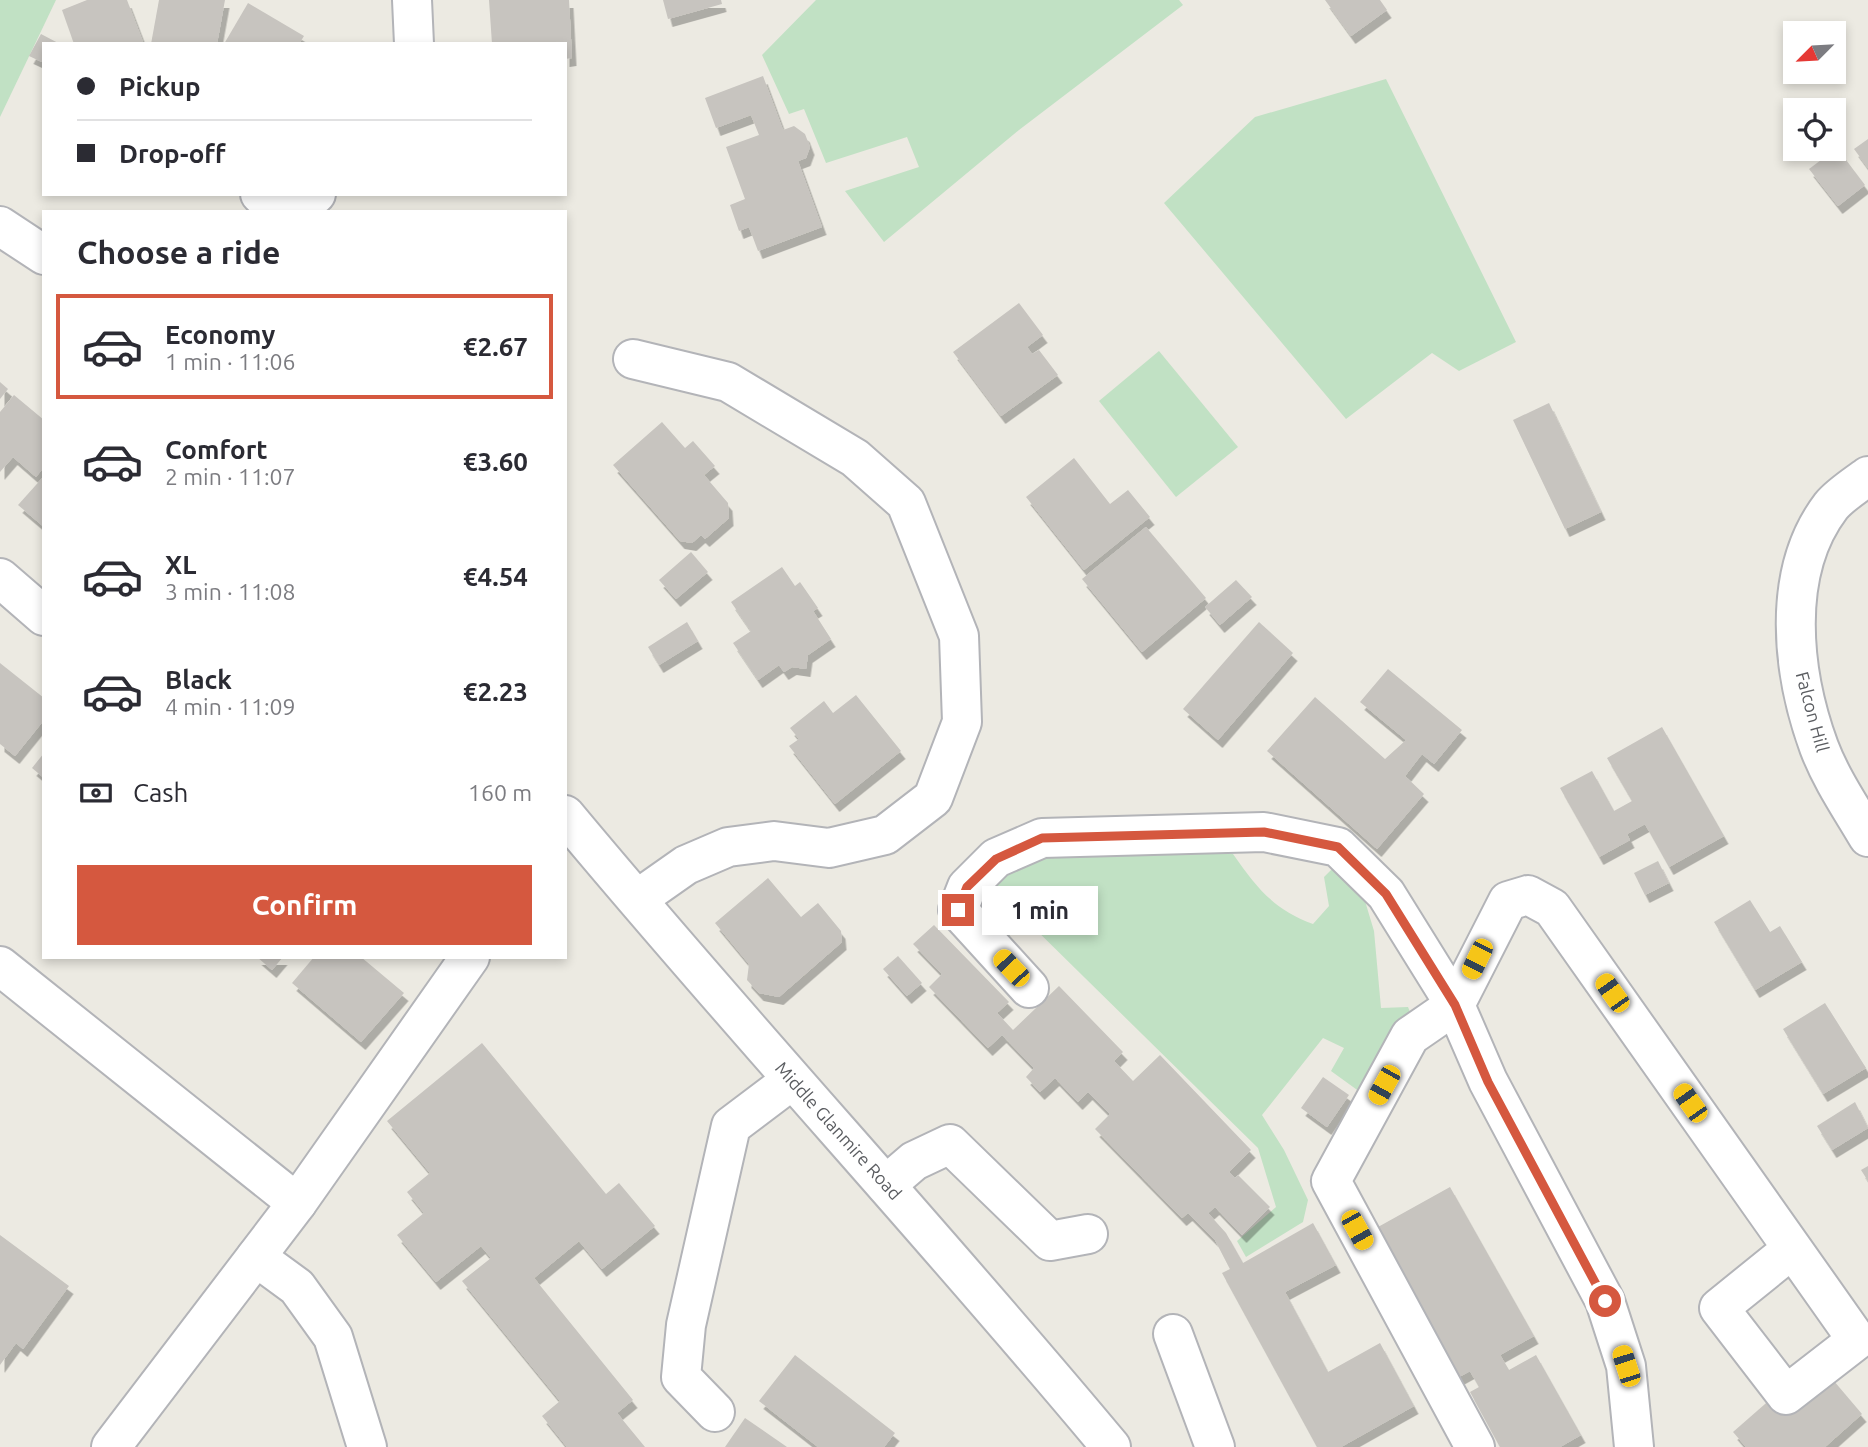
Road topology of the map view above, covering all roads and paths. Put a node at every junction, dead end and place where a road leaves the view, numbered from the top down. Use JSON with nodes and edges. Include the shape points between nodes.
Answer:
{"nodes":[{"id":1,"x":412,"y":0,"type":"edge"},
{"id":2,"x":414,"y":42,"type":"edge"},
{"id":3,"x":262,"y":196,"type":"edge"},
{"id":4,"x":313,"y":196,"type":"edge"},
{"id":5,"x":277,"y":210,"type":"edge"},
{"id":6,"x":296,"y":210,"type":"edge"},
{"id":7,"x":0,"y":226,"type":"edge"},
{"id":8,"x":42,"y":254,"type":"edge"},
{"id":9,"x":633,"y":359,"type":"dead end"},
{"id":10,"x":1868,"y":475,"type":"edge"},
{"id":11,"x":0,"y":578,"type":"edge"},
{"id":12,"x":42,"y":614,"type":"edge"},
{"id":13,"x":569,"y":829,"type":"edge"},
{"id":14,"x":1868,"y":837,"type":"edge"},
{"id":15,"x":639,"y":898,"type":"junction"},
{"id":16,"x":469,"y":959,"type":"edge"},
{"id":17,"x":0,"y":966,"type":"edge"},
{"id":18,"x":1029,"y":988,"type":"dead end"},
{"id":19,"x":1455,"y":1005,"type":"junction"},
{"id":20,"x":792,"y":1080,"type":"junction"},
{"id":21,"x":886,"y":1185,"type":"junction"},
{"id":22,"x":297,"y":1203,"type":"junction"},
{"id":23,"x":1088,"y":1234,"type":"dead end"},
{"id":24,"x":1792,"y":1249,"type":"dead end"},
{"id":25,"x":256,"y":1257,"type":"junction"},
{"id":26,"x":1173,"y":1334,"type":"dead end"},
{"id":27,"x":715,"y":1412,"type":"dead end"},
{"id":28,"x":111,"y":1447,"type":"edge"},
{"id":29,"x":367,"y":1447,"type":"edge"},
{"id":30,"x":1111,"y":1447,"type":"edge"},
{"id":31,"x":1215,"y":1447,"type":"edge"},
{"id":32,"x":1475,"y":1447,"type":"edge"},
{"id":33,"x":1634,"y":1447,"type":"edge"}],
"edges":[{"from":1,"to":2,"type":"street"},
{"from":3,"to":5,"type":"street"},
{"from":4,"to":6,"type":"street"},
{"from":7,"to":8,"type":"street"},
{"from":9,"to":15,"type":"street","via":[[729,382],[855,458],[906,503],[958,636],[962,722],[933,798],[885,835],[829,848],[774,841],[729,847],[686,865]]},
{"from":10,"to":14,"type":"street","name":"Falcon Hill","via":[[1832,505],[1806,550],[1796,612],[1800,681],[1820,748]]},
{"from":11,"to":12,"type":"street"},
{"from":13,"to":15,"type":"street","name":"Middle Glanmire Road"},
{"from":15,"to":20,"type":"street","name":"Middle Glanmire Road"},
{"from":16,"to":22,"type":"street"},
{"from":17,"to":22,"type":"street"},
{"from":18,"to":19,"type":"street","via":[[958,910],[967,887],[996,859],[1042,838],[1264,832],[1338,847],[1386,894]]},
{"from":19,"to":24,"type":"street","via":[[1508,901],[1528,895],[1552,908]]},
{"from":19,"to":32,"type":"street","via":[[1410,1037],[1331,1181]]},
{"from":19,"to":33,"type":"street","via":[[1488,1082],[1605,1301],[1626,1366]]},
{"from":20,"to":21,"type":"street","name":"Middle Glanmire Road"},
{"from":20,"to":27,"type":"street","via":[[732,1126],[685,1325],[681,1377]]},
{"from":21,"to":23,"type":"street","via":[[914,1161],[950,1144],[1050,1241]]},
{"from":21,"to":30,"type":"street","name":"Middle Glanmire Road","via":[[986,1296]]},
{"from":22,"to":25,"type":"street"},
{"from":25,"to":28,"type":"street"},
{"from":25,"to":29,"type":"street","via":[[297,1287],[333,1337]]},
{"from":26,"to":31,"type":"street"}]}
